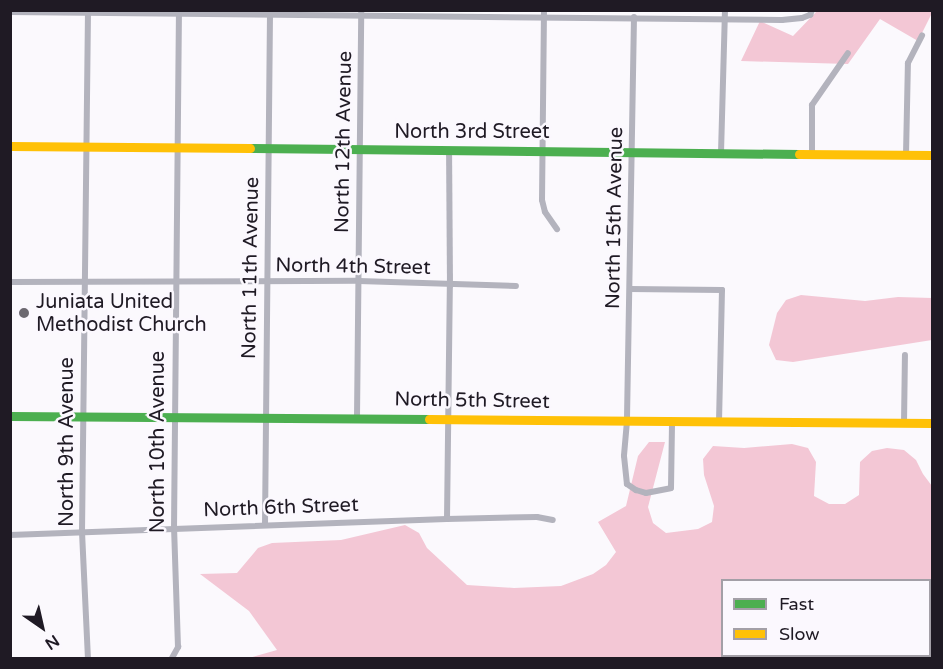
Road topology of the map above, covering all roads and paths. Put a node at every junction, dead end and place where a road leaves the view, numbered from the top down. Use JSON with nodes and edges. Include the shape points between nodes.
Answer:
{"nodes":[{"id":1,"x":812,"y":10,"type":"edge"},
{"id":2,"x":10,"y":12,"type":"edge"},
{"id":3,"x":88,"y":12,"type":"edge"},
{"id":4,"x":179,"y":12,"type":"edge"},
{"id":5,"x":270,"y":12,"type":"edge"},
{"id":6,"x":362,"y":13,"type":"edge"},
{"id":7,"x":452,"y":13,"type":"edge"},
{"id":8,"x":544,"y":14,"type":"edge"},
{"id":9,"x":725,"y":14,"type":"edge"},
{"id":10,"x":634,"y":17,"type":"junction"},
{"id":11,"x":922,"y":35,"type":"dead end"},
{"id":12,"x":848,"y":53,"type":"dead end"},
{"id":13,"x":10,"y":146,"type":"edge"},
{"id":14,"x":86,"y":147,"type":"junction"},
{"id":15,"x":176,"y":148,"type":"junction"},
{"id":16,"x":269,"y":149,"type":"junction"},
{"id":17,"x":360,"y":150,"type":"junction"},
{"id":18,"x":448,"y":150,"type":"junction"},
{"id":19,"x":542,"y":150,"type":"junction"},
{"id":20,"x":632,"y":151,"type":"junction"},
{"id":21,"x":722,"y":153,"type":"junction"},
{"id":22,"x":812,"y":154,"type":"junction"},
{"id":23,"x":906,"y":154,"type":"junction"},
{"id":24,"x":933,"y":155,"type":"edge"},
{"id":25,"x":557,"y":229,"type":"dead end"},
{"id":26,"x":85,"y":280,"type":"junction"},
{"id":27,"x":359,"y":281,"type":"junction"},
{"id":28,"x":10,"y":282,"type":"edge"},
{"id":29,"x":176,"y":282,"type":"junction"},
{"id":30,"x":268,"y":282,"type":"junction"},
{"id":31,"x":450,"y":285,"type":"junction"},
{"id":32,"x":516,"y":286,"type":"dead end"},
{"id":33,"x":630,"y":289,"type":"junction"},
{"id":34,"x":905,"y":355,"type":"dead end"},
{"id":35,"x":10,"y":416,"type":"edge"},
{"id":36,"x":83,"y":416,"type":"junction"},
{"id":37,"x":175,"y":417,"type":"junction"},
{"id":38,"x":266,"y":417,"type":"junction"},
{"id":39,"x":357,"y":417,"type":"junction"},
{"id":40,"x":449,"y":419,"type":"junction"},
{"id":41,"x":627,"y":421,"type":"junction"},
{"id":42,"x":672,"y":421,"type":"junction"},
{"id":43,"x":720,"y":421,"type":"junction"},
{"id":44,"x":904,"y":423,"type":"junction"},
{"id":45,"x":933,"y":423,"type":"edge"},
{"id":46,"x":447,"y":519,"type":"junction"},
{"id":47,"x":553,"y":520,"type":"dead end"},
{"id":48,"x":265,"y":525,"type":"junction"},
{"id":49,"x":174,"y":529,"type":"junction"},
{"id":50,"x":82,"y":532,"type":"junction"},
{"id":51,"x":10,"y":535,"type":"edge"},
{"id":52,"x":88,"y":658,"type":"edge"},
{"id":53,"x":174,"y":658,"type":"edge"}],
"edges":[{"from":1,"to":9,"type":"street","via":[[802,18]]},
{"from":2,"to":3,"type":"street"},
{"from":3,"to":4,"type":"street"},
{"from":3,"to":14,"type":"street","name":"North 9th Avenue"},
{"from":4,"to":5,"type":"street"},
{"from":4,"to":15,"type":"street","name":"North 10th Avenue"},
{"from":5,"to":6,"type":"street"},
{"from":5,"to":16,"type":"street","name":"North 11th Avenue"},
{"from":6,"to":7,"type":"street"},
{"from":6,"to":17,"type":"street","name":"North 12th Avenue"},
{"from":7,"to":8,"type":"street"},
{"from":8,"to":10,"type":"street"},
{"from":8,"to":19,"type":"street"},
{"from":9,"to":10,"type":"street"},
{"from":9,"to":21,"type":"street"},
{"from":10,"to":20,"type":"street","name":"North 15th Avenue"},
{"from":11,"to":23,"type":"street","via":[[908,63]]},
{"from":12,"to":22,"type":"street","via":[[812,105]]},
{"from":13,"to":14,"type":"street","name":"North 3rd Street"},
{"from":14,"to":15,"type":"street","name":"North 3rd Street"},
{"from":14,"to":26,"type":"street","name":"North 9th Avenue"},
{"from":15,"to":16,"type":"street","name":"North 3rd Street"},
{"from":15,"to":29,"type":"street","name":"North 10th Avenue"},
{"from":16,"to":17,"type":"street","name":"North 3rd Street"},
{"from":16,"to":30,"type":"street","name":"North 11th Avenue"},
{"from":17,"to":18,"type":"street","name":"North 3rd Street"},
{"from":17,"to":27,"type":"street","name":"North 12th Avenue"},
{"from":18,"to":19,"type":"street","name":"North 3rd Street"},
{"from":18,"to":31,"type":"street"},
{"from":19,"to":20,"type":"street","name":"North 3rd Street"},
{"from":19,"to":25,"type":"street","via":[[542,200]]},
{"from":20,"to":21,"type":"street","name":"North 3rd Street"},
{"from":20,"to":33,"type":"street","name":"North 15th Avenue"},
{"from":21,"to":22,"type":"street","name":"North 3rd Street"},
{"from":22,"to":23,"type":"street","name":"North 3rd Street"},
{"from":23,"to":24,"type":"street","name":"North 3rd Street"},
{"from":26,"to":28,"type":"street","name":"North 4th Street"},
{"from":26,"to":29,"type":"street","name":"North 4th Street"},
{"from":26,"to":36,"type":"street","name":"North 9th Avenue"},
{"from":27,"to":30,"type":"street","name":"North 4th Street"},
{"from":27,"to":31,"type":"street","name":"North 4th Street"},
{"from":27,"to":39,"type":"street","name":"North 12th Avenue"},
{"from":29,"to":30,"type":"street","name":"North 4th Street"},
{"from":29,"to":37,"type":"street","name":"North 10th Avenue"},
{"from":30,"to":38,"type":"street","name":"North 11th Avenue"},
{"from":31,"to":32,"type":"street","name":"North 4th Street"},
{"from":31,"to":40,"type":"street"},
{"from":33,"to":41,"type":"street","name":"North 15th Avenue"},
{"from":33,"to":43,"type":"street","via":[[722,290]]},
{"from":34,"to":44,"type":"street"},
{"from":35,"to":36,"type":"street","name":"North 5th Street"},
{"from":36,"to":37,"type":"street","name":"North 5th Street"},
{"from":36,"to":50,"type":"street","name":"North 9th Avenue"},
{"from":37,"to":38,"type":"street","name":"North 5th Street"},
{"from":37,"to":49,"type":"street","name":"North 10th Avenue"},
{"from":38,"to":39,"type":"street","name":"North 5th Street"},
{"from":38,"to":48,"type":"street","name":"North 11th Avenue"},
{"from":39,"to":40,"type":"street","name":"North 5th Street"},
{"from":40,"to":41,"type":"street","name":"North 5th Street"},
{"from":40,"to":46,"type":"street"},
{"from":41,"to":42,"type":"street","name":"North 5th Street"},
{"from":41,"to":42,"type":"street","name":"North 15th Avenue","via":[[627,484],[646,493],[671,488]]},
{"from":42,"to":43,"type":"street","name":"North 5th Street"},
{"from":43,"to":44,"type":"street","name":"North 5th Street"},
{"from":44,"to":45,"type":"street","name":"North 5th Street"},
{"from":46,"to":47,"type":"street","name":"North 6th Street","via":[[537,516]]},
{"from":46,"to":48,"type":"street","name":"North 6th Street"},
{"from":48,"to":49,"type":"street","name":"North 6th Street"},
{"from":49,"to":50,"type":"street","name":"North 6th Street"},
{"from":49,"to":53,"type":"street","name":"North 10th Avenue","via":[[178,647]]},
{"from":50,"to":51,"type":"street","name":"North 6th Street"},
{"from":50,"to":52,"type":"street","name":"North 9th Avenue"}]}
